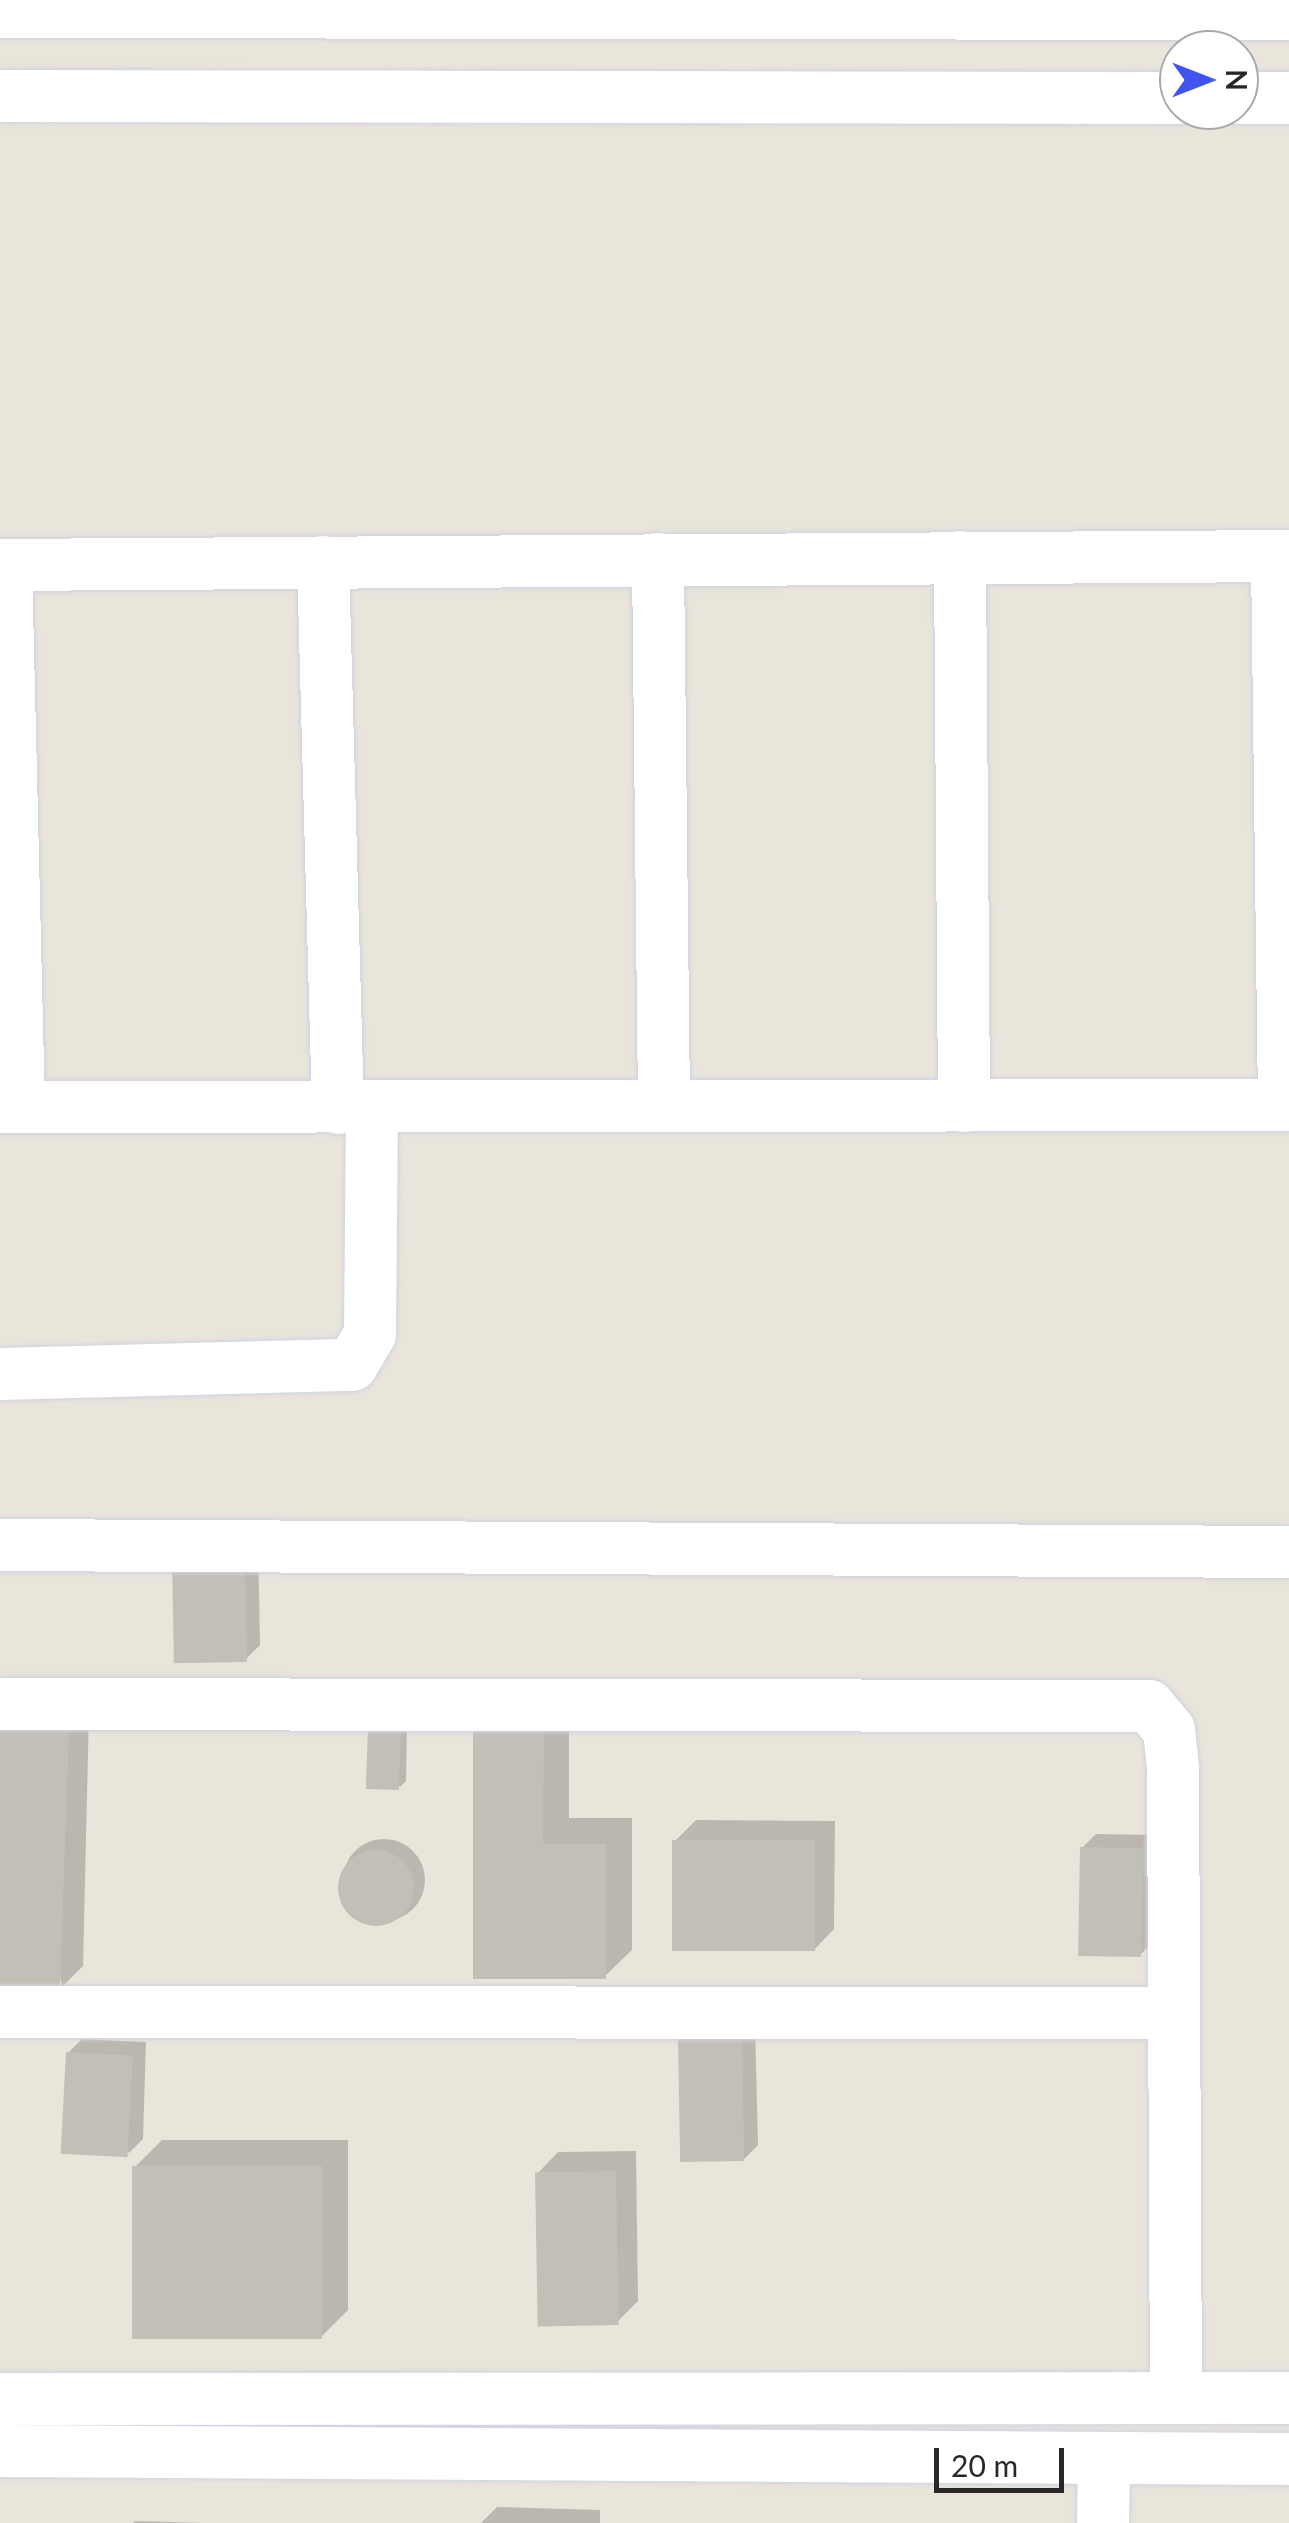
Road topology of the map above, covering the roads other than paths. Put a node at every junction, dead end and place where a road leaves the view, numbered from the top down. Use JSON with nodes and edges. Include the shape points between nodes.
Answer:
{"nodes":[{"id":1,"x":0,"y":12,"type":"edge"},
{"id":2,"x":1289,"y":14,"type":"edge"},
{"id":3,"x":0,"y":96,"type":"edge"},
{"id":4,"x":1159,"y":98,"type":"edge"},
{"id":5,"x":1259,"y":98,"type":"edge"},
{"id":6,"x":1289,"y":98,"type":"edge"},
{"id":7,"x":1283,"y":556,"type":"edge"},
{"id":8,"x":960,"y":557,"type":"junction"},
{"id":9,"x":658,"y":559,"type":"junction"},
{"id":10,"x":323,"y":562,"type":"junction"},
{"id":11,"x":3,"y":565,"type":"edge"},
{"id":12,"x":664,"y":1103,"type":"junction"},
{"id":13,"x":1287,"y":1105,"type":"edge"},
{"id":14,"x":964,"y":1106,"type":"junction"},
{"id":15,"x":10,"y":1107,"type":"edge"},
{"id":16,"x":355,"y":1108,"type":"junction"},
{"id":17,"x":0,"y":1374,"type":"edge"},
{"id":18,"x":0,"y":1546,"type":"edge"},
{"id":19,"x":1289,"y":1552,"type":"edge"},
{"id":20,"x":0,"y":1704,"type":"edge"},
{"id":21,"x":0,"y":2012,"type":"edge"},
{"id":22,"x":1169,"y":2013,"type":"junction"},
{"id":23,"x":1176,"y":2396,"type":"junction"},
{"id":24,"x":0,"y":2398,"type":"edge"},
{"id":25,"x":1289,"y":2398,"type":"edge"},
{"id":26,"x":0,"y":2450,"type":"edge"},
{"id":27,"x":1289,"y":2459,"type":"edge"},
{"id":28,"x":1104,"y":2460,"type":"junction"},
{"id":29,"x":1104,"y":2523,"type":"edge"}],
"edges":[{"from":1,"to":2,"type":"street"},
{"from":3,"to":4,"type":"street"},
{"from":5,"to":6,"type":"street"},
{"from":7,"to":8,"type":"street"},
{"from":7,"to":13,"type":"street"},
{"from":8,"to":9,"type":"street"},
{"from":8,"to":14,"type":"street"},
{"from":9,"to":10,"type":"street"},
{"from":9,"to":12,"type":"street"},
{"from":10,"to":11,"type":"street"},
{"from":10,"to":16,"type":"street"},
{"from":11,"to":15,"type":"street"},
{"from":12,"to":14,"type":"street"},
{"from":12,"to":16,"type":"street"},
{"from":13,"to":14,"type":"street"},
{"from":15,"to":16,"type":"street"},
{"from":16,"to":17,"type":"street","via":[[370,1334],[352,1366]]},
{"from":18,"to":19,"type":"street"},
{"from":20,"to":22,"type":"street","via":[[1149,1706],[1168,1730],[1173,1768]]},
{"from":21,"to":22,"type":"street"},
{"from":22,"to":23,"type":"street"},
{"from":23,"to":24,"type":"street"},
{"from":23,"to":25,"type":"street"},
{"from":26,"to":28,"type":"street"},
{"from":27,"to":28,"type":"street"},
{"from":28,"to":29,"type":"street"}]}
